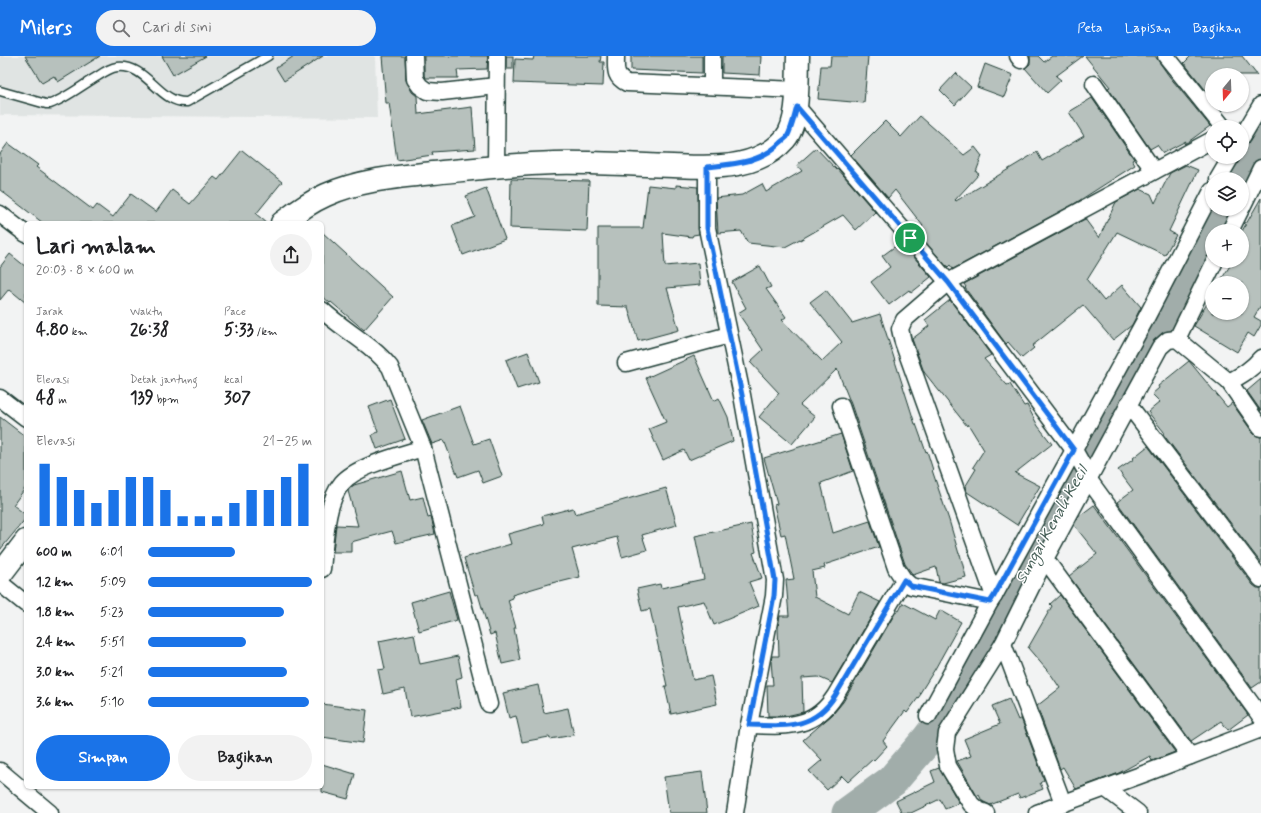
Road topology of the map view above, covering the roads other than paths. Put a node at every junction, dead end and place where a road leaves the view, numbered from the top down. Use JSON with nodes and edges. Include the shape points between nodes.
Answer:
{"nodes":[{"id":1,"x":268,"y":56,"type":"edge"},
{"id":2,"x":414,"y":56,"type":"edge"},
{"id":3,"x":497,"y":56,"type":"edge"},
{"id":4,"x":616,"y":56,"type":"edge"},
{"id":5,"x":712,"y":56,"type":"edge"},
{"id":6,"x":798,"y":56,"type":"edge"},
{"id":7,"x":1166,"y":56,"type":"edge"},
{"id":8,"x":1094,"y":84,"type":"dead end"},
{"id":9,"x":496,"y":86,"type":"junction"},
{"id":10,"x":712,"y":86,"type":"junction"},
{"id":11,"x":0,"y":91,"type":"edge"},
{"id":12,"x":797,"y":98,"type":"junction"},
{"id":13,"x":1261,"y":105,"type":"edge"},
{"id":14,"x":1217,"y":120,"type":"edge"},
{"id":15,"x":1249,"y":124,"type":"edge"},
{"id":16,"x":1205,"y":144,"type":"edge"},
{"id":17,"x":496,"y":166,"type":"junction"},
{"id":18,"x":707,"y":167,"type":"junction"},
{"id":19,"x":1261,"y":168,"type":"edge"},
{"id":20,"x":1154,"y":171,"type":"junction"},
{"id":21,"x":1249,"y":192,"type":"edge"},
{"id":22,"x":1205,"y":204,"type":"edge"},
{"id":23,"x":0,"y":214,"type":"edge"},
{"id":24,"x":285,"y":221,"type":"edge"},
{"id":25,"x":24,"y":232,"type":"edge"},
{"id":26,"x":1212,"y":268,"type":"edge"},
{"id":27,"x":948,"y":282,"type":"junction"},
{"id":28,"x":324,"y":312,"type":"edge"},
{"id":29,"x":729,"y":335,"type":"junction"},
{"id":30,"x":1177,"y":339,"type":"junction"},
{"id":31,"x":1261,"y":358,"type":"edge"},
{"id":32,"x":626,"y":363,"type":"dead end"},
{"id":33,"x":1229,"y":382,"type":"junction"},
{"id":34,"x":0,"y":398,"type":"edge"},
{"id":35,"x":1128,"y":404,"type":"junction"},
{"id":36,"x":841,"y":406,"type":"dead end"},
{"id":37,"x":24,"y":416,"type":"edge"},
{"id":38,"x":1261,"y":428,"type":"edge"},
{"id":39,"x":423,"y":448,"type":"junction"},
{"id":40,"x":1076,"y":454,"type":"junction"},
{"id":41,"x":1088,"y":477,"type":"junction"},
{"id":42,"x":24,"y":544,"type":"edge"},
{"id":43,"x":324,"y":552,"type":"edge"},
{"id":44,"x":1045,"y":559,"type":"junction"},
{"id":45,"x":0,"y":575,"type":"edge"},
{"id":46,"x":1261,"y":579,"type":"edge"},
{"id":47,"x":904,"y":580,"type":"junction"},
{"id":48,"x":0,"y":583,"type":"edge"},
{"id":49,"x":992,"y":599,"type":"junction"},
{"id":50,"x":24,"y":602,"type":"edge"},
{"id":51,"x":1003,"y":644,"type":"junction"},
{"id":52,"x":489,"y":704,"type":"dead end"},
{"id":53,"x":928,"y":716,"type":"dead end"},
{"id":54,"x":1261,"y":717,"type":"edge"},
{"id":55,"x":749,"y":725,"type":"junction"},
{"id":56,"x":1261,"y":729,"type":"edge"},
{"id":57,"x":1190,"y":756,"type":"junction"},
{"id":58,"x":0,"y":771,"type":"edge"},
{"id":59,"x":1105,"y":788,"type":"junction"},
{"id":60,"x":1063,"y":803,"type":"junction"},
{"id":61,"x":50,"y":813,"type":"edge"},
{"id":62,"x":735,"y":813,"type":"edge"},
{"id":63,"x":986,"y":813,"type":"edge"},
{"id":64,"x":1037,"y":813,"type":"edge"},
{"id":65,"x":1138,"y":813,"type":"edge"}],
"edges":[{"from":1,"to":11,"type":"lane","via":[[187,102],[173,100],[140,73],[124,66],[109,69],[50,104]]},
{"from":2,"to":9,"type":"street","via":[[415,79],[427,91],[442,92]]},
{"from":3,"to":9,"type":"street"},
{"from":4,"to":10,"type":"street","via":[[616,73],[627,83]]},
{"from":5,"to":10,"type":"street"},
{"from":6,"to":12,"type":"street"},
{"from":7,"to":14,"type":"street"},
{"from":8,"to":20,"type":"street"},
{"from":9,"to":17,"type":"street"},
{"from":10,"to":12,"type":"street"},
{"from":12,"to":18,"type":"street","via":[[792,124],[786,138],[774,149],[739,164]]},
{"from":12,"to":27,"type":"street"},
{"from":13,"to":15,"type":"street"},
{"from":16,"to":20,"type":"street"},
{"from":17,"to":18,"type":"street","via":[[555,163]]},
{"from":17,"to":24,"type":"street","via":[[351,185],[325,195]]},
{"from":18,"to":29,"type":"street","via":[[707,228]]},
{"from":19,"to":21,"type":"street"},
{"from":20,"to":27,"type":"street"},
{"from":22,"to":40,"type":"street"},
{"from":23,"to":25,"type":"street"},
{"from":26,"to":30,"type":"street"},
{"from":27,"to":40,"type":"street"},
{"from":27,"to":49,"type":"street","via":[[904,320],[900,329]]},
{"from":28,"to":39,"type":"street","via":[[383,358],[390,367]]},
{"from":29,"to":32,"type":"street"},
{"from":29,"to":55,"type":"street","via":[[775,580]]},
{"from":30,"to":33,"type":"street"},
{"from":30,"to":35,"type":"street","via":[[1168,340],[1160,347]]},
{"from":31,"to":33,"type":"street","via":[[1243,375]]},
{"from":33,"to":38,"type":"street"},
{"from":34,"to":37,"type":"street"},
{"from":35,"to":41,"type":"street"},
{"from":35,"to":46,"type":"street"},
{"from":36,"to":47,"type":"street","via":[[896,568]]},
{"from":39,"to":43,"type":"street","via":[[367,467],[342,483],[328,517]]},
{"from":39,"to":52,"type":"street"},
{"from":40,"to":41,"type":"street"},
{"from":40,"to":49,"type":"street"},
{"from":41,"to":44,"type":"street"},
{"from":41,"to":54,"type":"street"},
{"from":42,"to":45,"type":"street"},
{"from":44,"to":51,"type":"street"},
{"from":44,"to":57,"type":"street"},
{"from":47,"to":49,"type":"street","via":[[911,586]]},
{"from":47,"to":55,"type":"street","via":[[835,696],[823,711],[800,724]]},
{"from":48,"to":50,"type":"street"},
{"from":49,"to":53,"type":"street"},
{"from":51,"to":60,"type":"street"},
{"from":51,"to":63,"type":"street","via":[[947,733],[945,741],[948,766],[971,804]]},
{"from":55,"to":62,"type":"street"},
{"from":56,"to":57,"type":"street"},
{"from":57,"to":59,"type":"street"},
{"from":58,"to":61,"type":"street"},
{"from":59,"to":60,"type":"street"},
{"from":59,"to":65,"type":"street"},
{"from":60,"to":64,"type":"street"}]}
